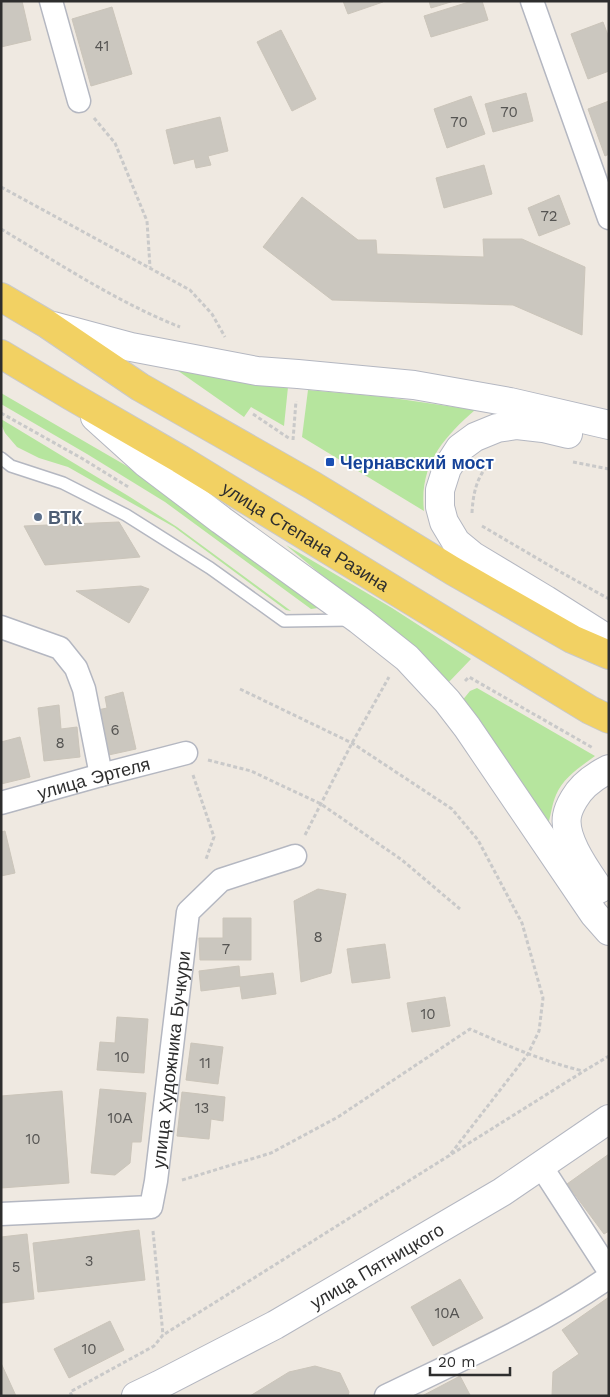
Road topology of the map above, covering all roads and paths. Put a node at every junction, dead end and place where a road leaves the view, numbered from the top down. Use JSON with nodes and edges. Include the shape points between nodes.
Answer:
{"nodes":[{"id":1,"x":51,"y":1,"type":"edge"},
{"id":2,"x":532,"y":1,"type":"edge"},
{"id":3,"x":80,"y":101,"type":"joint"},
{"id":4,"x":1,"y":187,"type":"edge"},
{"id":5,"x":609,"y":218,"type":"edge"},
{"id":6,"x":1,"y":229,"type":"edge"},
{"id":7,"x":150,"y":268,"type":"junction"},
{"id":8,"x":1,"y":297,"type":"edge"},
{"id":9,"x":47,"y":324,"type":"junction"},
{"id":10,"x":185,"y":329,"type":"dead end"},
{"id":11,"x":225,"y":338,"type":"dead end"},
{"id":12,"x":1,"y":354,"type":"edge"},
{"id":13,"x":71,"y":396,"type":"junction"},
{"id":14,"x":296,"y":397,"type":"dead end"},
{"id":15,"x":1,"y":413,"type":"edge"},
{"id":16,"x":609,"y":425,"type":"edge"},
{"id":17,"x":293,"y":440,"type":"dead end"},
{"id":18,"x":609,"y":443,"type":"edge"},
{"id":19,"x":497,"y":457,"type":"dead end"},
{"id":20,"x":1,"y":458,"type":"edge"},
{"id":21,"x":564,"y":460,"type":"dead end"},
{"id":22,"x":609,"y":470,"type":"edge"},
{"id":23,"x":134,"y":490,"type":"dead end"},
{"id":24,"x":471,"y":517,"type":"dead end"},
{"id":25,"x":479,"y":525,"type":"dead end"},
{"id":26,"x":609,"y":599,"type":"edge"},
{"id":27,"x":360,"y":620,"type":"junction"},
{"id":28,"x":1,"y":627,"type":"edge"},
{"id":29,"x":609,"y":640,"type":"edge"},
{"id":30,"x":609,"y":656,"type":"edge"},
{"id":31,"x":469,"y":677,"type":"dead end"},
{"id":32,"x":386,"y":682,"type":"dead end"},
{"id":33,"x":240,"y":689,"type":"dead end"},
{"id":34,"x":609,"y":719,"type":"edge"},
{"id":35,"x":352,"y":743,"type":"junction"},
{"id":36,"x":186,"y":753,"type":"junction"},
{"id":37,"x":604,"y":760,"type":"edge"},
{"id":38,"x":101,"y":775,"type":"junction"},
{"id":39,"x":1,"y":802,"type":"edge"},
{"id":40,"x":321,"y":804,"type":"junction"},
{"id":41,"x":295,"y":856,"type":"joint"},
{"id":42,"x":204,"y":865,"type":"dead end"},
{"id":43,"x":609,"y":902,"type":"edge"},
{"id":44,"x":460,"y":908,"type":"dead end"},
{"id":45,"x":609,"y":931,"type":"edge"},
{"id":46,"x":528,"y":1054,"type":"junction"},
{"id":47,"x":609,"y":1056,"type":"edge"},
{"id":48,"x":584,"y":1071,"type":"junction"},
{"id":49,"x":609,"y":1119,"type":"edge"},
{"id":50,"x":449,"y":1156,"type":"junction"},
{"id":51,"x":541,"y":1166,"type":"junction"},
{"id":52,"x":156,"y":1181,"type":"junction"},
{"id":53,"x":151,"y":1207,"type":"junction"},
{"id":54,"x":1,"y":1214,"type":"edge"},
{"id":55,"x":609,"y":1272,"type":"edge"},
{"id":56,"x":609,"y":1277,"type":"edge"},
{"id":57,"x":163,"y":1335,"type":"junction"},
{"id":58,"x":151,"y":1392,"type":"edge"},
{"id":59,"x":72,"y":1396,"type":"edge"},
{"id":60,"x":386,"y":1396,"type":"edge"}],
"edges":[{"from":1,"to":3,"type":"street"},
{"from":2,"to":5,"type":"street"},
{"from":3,"to":7,"type":"path","via":[[116,143],[147,221]]},
{"from":4,"to":7,"type":"path"},
{"from":6,"to":10,"type":"path","via":[[122,301]]},
{"from":7,"to":11,"type":"path","via":[[190,290],[212,314]]},
{"from":8,"to":9,"type":"main road"},
{"from":9,"to":16,"type":"main road","via":[[131,346],[257,371],[414,385],[510,402]]},
{"from":9,"to":30,"type":"main road","via":[[140,387],[312,485],[453,571]]},
{"from":12,"to":13,"type":"main road","name":"улица Степана Разина"},
{"from":13,"to":27,"type":"main road","via":[[146,463]]},
{"from":13,"to":34,"type":"main road","name":"улица Степана Разина"},
{"from":14,"to":17,"type":"path"},
{"from":15,"to":23,"type":"path"},
{"from":18,"to":29,"type":"main road","via":[[543,428],[517,425],[497,428],[475,437],[460,448],[447,468],[440,490],[440,507],[444,522],[456,542]]},
{"from":19,"to":24,"type":"path","via":[[480,474]]},
{"from":20,"to":27,"type":"lane","via":[[11,466],[64,483],[126,515],[210,568],[284,621]]},
{"from":21,"to":22,"type":"path"},
{"from":25,"to":26,"type":"path"},
{"from":27,"to":45,"type":"main road","via":[[407,658],[447,700],[594,914]]},
{"from":28,"to":38,"type":"street","via":[[60,648],[76,668],[84,689]]},
{"from":31,"to":37,"type":"path"},
{"from":32,"to":35,"type":"path"},
{"from":33,"to":35,"type":"path"},
{"from":35,"to":40,"type":"path"},
{"from":35,"to":46,"type":"path","via":[[452,809],[478,840],[522,923],[543,998],[539,1032]]},
{"from":36,"to":38,"type":"street","name":"улица Эртеля"},
{"from":36,"to":40,"type":"path","via":[[251,771]]},
{"from":36,"to":42,"type":"path","via":[[214,836]]},
{"from":37,"to":43,"type":"main road","via":[[578,792],[566,818],[568,834],[581,862]]},
{"from":38,"to":39,"type":"street","name":"улица Эртеля"},
{"from":40,"to":41,"type":"path"},
{"from":40,"to":44,"type":"path","via":[[402,860]]},
{"from":41,"to":52,"type":"street","name":"улица Художника Бучкури","via":[[221,880],[188,912]]},
{"from":46,"to":48,"type":"path"},
{"from":46,"to":50,"type":"path"},
{"from":46,"to":52,"type":"path","via":[[470,1029],[338,1117],[271,1153],[180,1181]]},
{"from":47,"to":48,"type":"path"},
{"from":48,"to":50,"type":"path"},
{"from":49,"to":51,"type":"main road","name":"улица Пятницкого"},
{"from":50,"to":57,"type":"path"},
{"from":51,"to":55,"type":"street"},
{"from":51,"to":58,"type":"main road","name":"улица Пятницкого","via":[[276,1325]]},
{"from":52,"to":53,"type":"street","name":"улица Художника Бучкури"},
{"from":53,"to":54,"type":"street"},
{"from":53,"to":57,"type":"path"},
{"from":56,"to":60,"type":"street","via":[[539,1321]]},
{"from":57,"to":59,"type":"path","via":[[154,1346],[70,1392]]}]}
